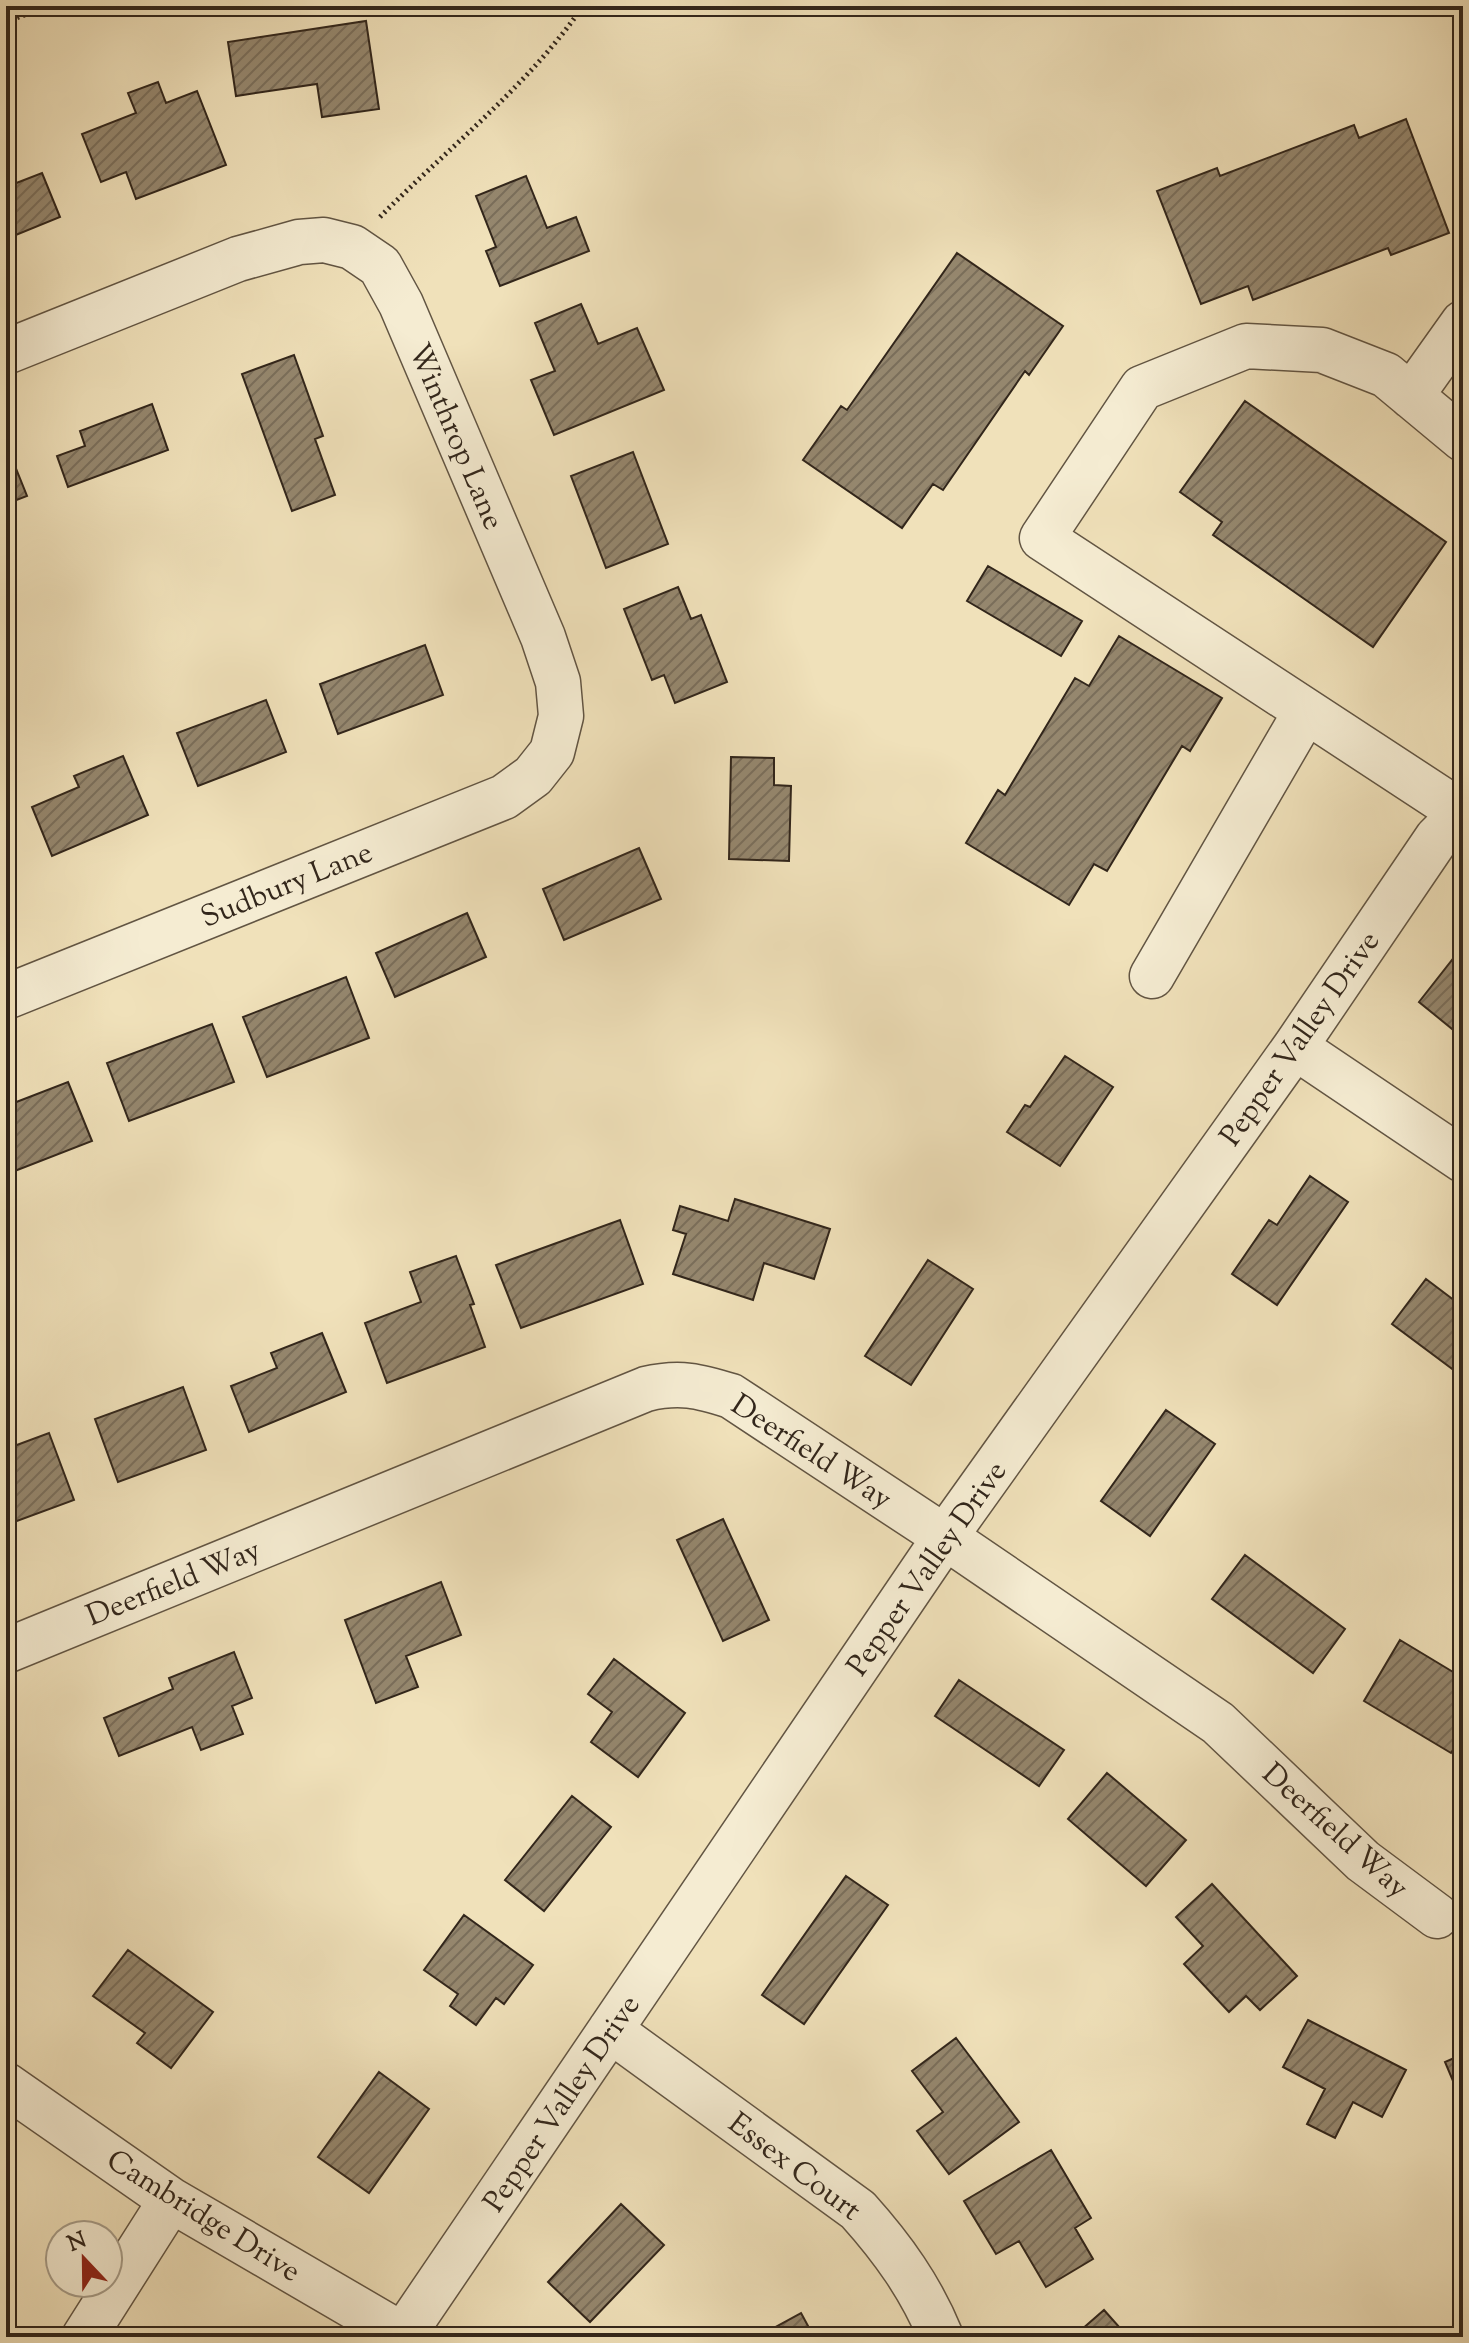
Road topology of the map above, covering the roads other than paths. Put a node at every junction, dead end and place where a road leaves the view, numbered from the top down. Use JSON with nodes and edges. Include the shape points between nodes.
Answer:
{"nodes":[{"id":1,"x":1463,"y":323,"type":"edge"},
{"id":2,"x":6,"y":352,"type":"edge"},
{"id":3,"x":1411,"y":396,"type":"junction"},
{"id":4,"x":1463,"y":439,"type":"edge"},
{"id":5,"x":1306,"y":711,"type":"junction"},
{"id":6,"x":552,"y":752,"type":"joint"},
{"id":7,"x":1462,"y":813,"type":"edge"},
{"id":8,"x":1152,"y":976,"type":"dead end"},
{"id":9,"x":6,"y":997,"type":"edge"},
{"id":10,"x":1295,"y":1047,"type":"junction"},
{"id":11,"x":1463,"y":1160,"type":"edge"},
{"id":12,"x":945,"y":1537,"type":"junction"},
{"id":13,"x":6,"y":1651,"type":"edge"},
{"id":14,"x":1437,"y":1916,"type":"dead end"},
{"id":15,"x":610,"y":2030,"type":"junction"},
{"id":16,"x":6,"y":2085,"type":"edge"},
{"id":17,"x":171,"y":2200,"type":"junction"},
{"id":18,"x":405,"y":2336,"type":"edge"},
{"id":19,"x":84,"y":2337,"type":"edge"},
{"id":20,"x":941,"y":2337,"type":"edge"}],
"edges":[{"from":1,"to":3,"type":"street"},
{"from":2,"to":6,"type":"street","name":"Winthrop Lane","via":[[238,259],[299,242],[324,240],[352,247],[380,266],[543,637],[558,682],[561,716]]},
{"from":3,"to":4,"type":"street"},
{"from":3,"to":5,"type":"street","via":[[1386,375],[1322,350],[1246,346],[1142,388],[1042,538]]},
{"from":5,"to":7,"type":"street"},
{"from":5,"to":8,"type":"street"},
{"from":6,"to":9,"type":"street","name":"Sudbury Lane","via":[[533,776],[504,797]]},
{"from":7,"to":10,"type":"street","name":"Pepper Valley Drive","via":[[1437,838]]},
{"from":10,"to":11,"type":"street"},
{"from":10,"to":12,"type":"street","name":"Pepper Valley Drive"},
{"from":12,"to":13,"type":"street","name":"Deerfield Way","via":[[731,1396],[668,1383]]},
{"from":12,"to":14,"type":"street","name":"Deerfield Way","via":[[1218,1723],[1363,1861]]},
{"from":12,"to":15,"type":"street","name":"Pepper Valley Drive"},
{"from":15,"to":18,"type":"street","name":"Pepper Valley Drive"},
{"from":15,"to":20,"type":"street","name":"Essex Court","via":[[858,2210],[913,2280]]},
{"from":16,"to":17,"type":"street","name":"Cambridge Drive"},
{"from":17,"to":18,"type":"street","name":"Cambridge Drive"},
{"from":17,"to":19,"type":"street"}]}
